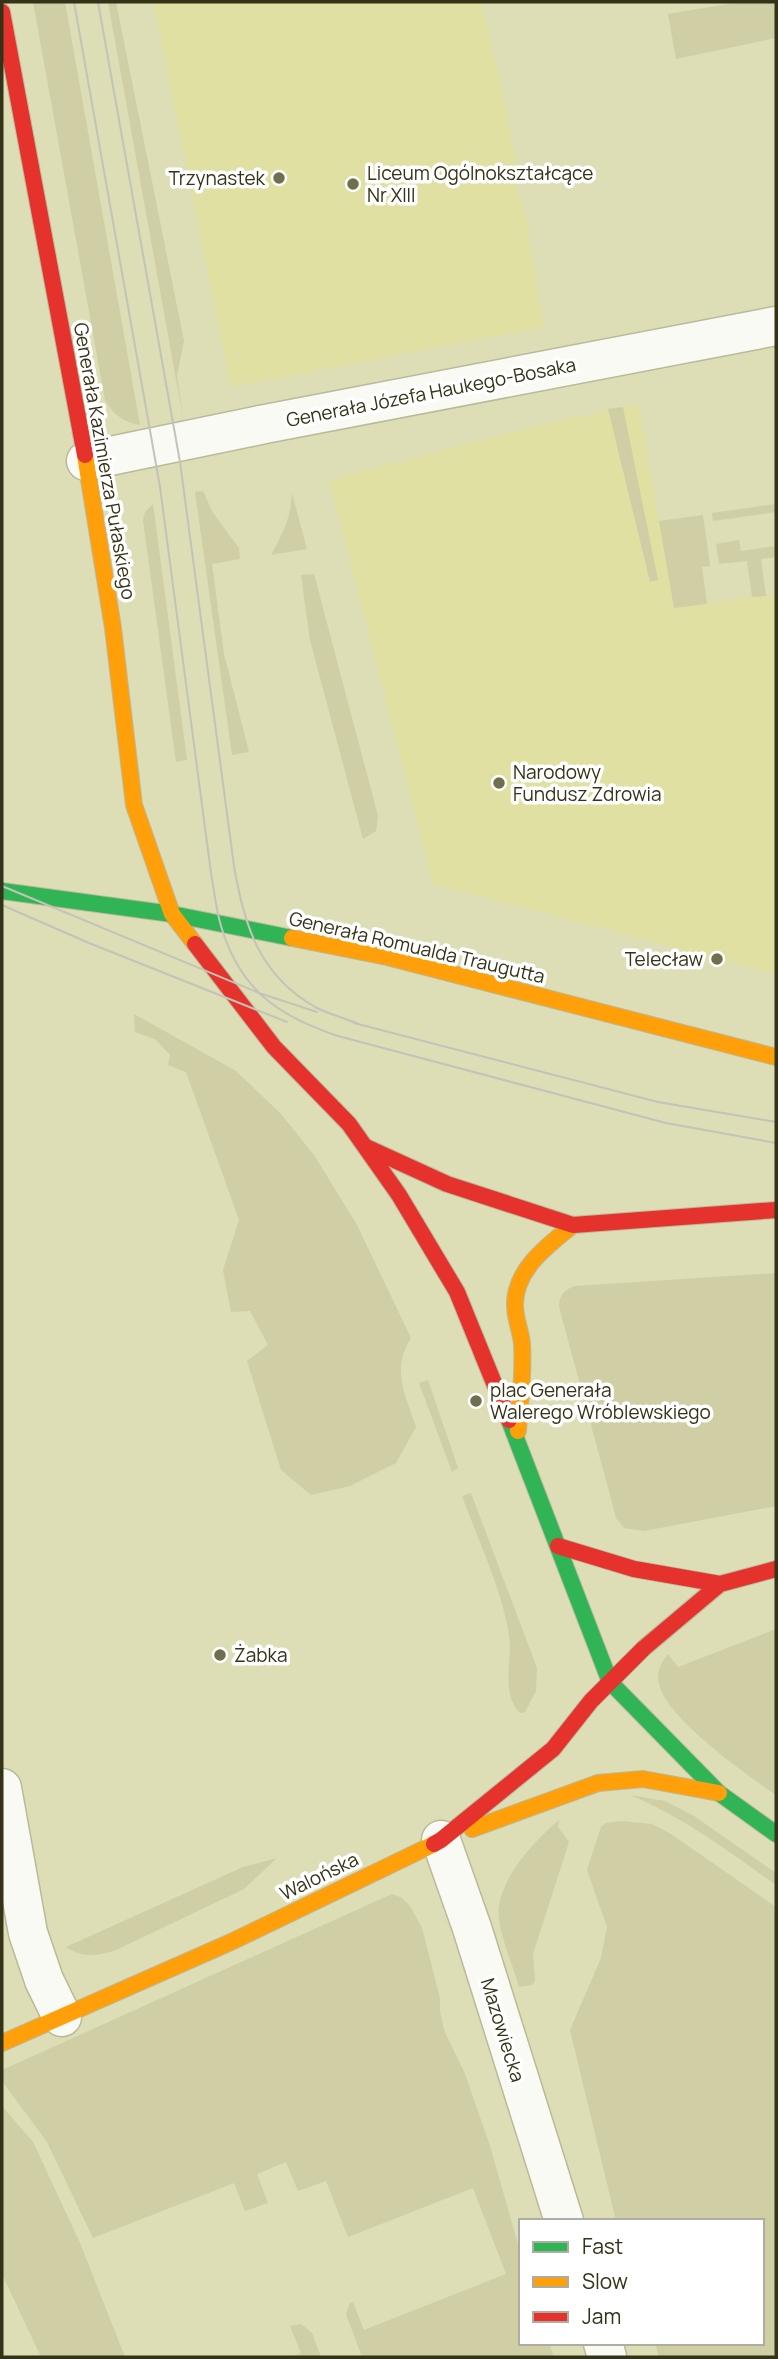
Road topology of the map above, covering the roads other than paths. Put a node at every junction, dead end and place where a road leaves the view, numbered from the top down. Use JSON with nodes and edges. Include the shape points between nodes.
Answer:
{"nodes":[{"id":1,"x":2,"y":12,"type":"edge"},
{"id":2,"x":776,"y":326,"type":"edge"},
{"id":3,"x":86,"y":461,"type":"junction"},
{"id":4,"x":2,"y":891,"type":"edge"},
{"id":5,"x":172,"y":914,"type":"junction"},
{"id":6,"x":776,"y":1057,"type":"edge"},
{"id":7,"x":366,"y":1147,"type":"junction"},
{"id":8,"x":776,"y":1210,"type":"edge"},
{"id":9,"x":573,"y":1225,"type":"junction"},
{"id":10,"x":518,"y":1443,"type":"junction"},
{"id":11,"x":558,"y":1546,"type":"junction"},
{"id":12,"x":776,"y":1569,"type":"edge"},
{"id":13,"x":720,"y":1584,"type":"junction"},
{"id":14,"x":610,"y":1682,"type":"junction"},
{"id":15,"x":2,"y":1788,"type":"edge"},
{"id":16,"x":719,"y":1793,"type":"junction"},
{"id":17,"x":776,"y":1834,"type":"edge"},
{"id":18,"x":441,"y":1840,"type":"junction"},
{"id":19,"x":62,"y":2017,"type":"junction"},
{"id":20,"x":2,"y":2043,"type":"edge"},
{"id":21,"x":563,"y":2219,"type":"edge"}],
"edges":[{"from":1,"to":3,"type":"main road","name":"Generała Kazimierza Pułaskiego"},
{"from":2,"to":3,"type":"street","name":"Generała Józefa Haukego-Bosaka"},
{"from":3,"to":5,"type":"main road","name":"Generała Kazimierza Pułaskiego","via":[[113,628],[134,806]]},
{"from":4,"to":5,"type":"main road","name":"Generała Romualda Traugutta"},
{"from":5,"to":6,"type":"main road","name":"Generała Romualda Traugutta","via":[[402,961]]},
{"from":5,"to":7,"type":"main road","via":[[274,1047]]},
{"from":7,"to":9,"type":"main road","via":[[447,1184]]},
{"from":7,"to":10,"type":"main road","via":[[457,1292]]},
{"from":8,"to":9,"type":"main road"},
{"from":9,"to":10,"type":"main road","via":[[543,1249],[517,1291],[514,1304],[522,1343]]},
{"from":10,"to":11,"type":"main road"},
{"from":11,"to":13,"type":"main road","via":[[634,1569]]},
{"from":11,"to":14,"type":"main road"},
{"from":12,"to":13,"type":"main road"},
{"from":13,"to":14,"type":"main road"},
{"from":14,"to":16,"type":"main road"},
{"from":14,"to":18,"type":"main road","name":"Walońska","via":[[553,1749]]},
{"from":15,"to":19,"type":"street","via":[[28,1933]]},
{"from":16,"to":17,"type":"main road"},
{"from":16,"to":18,"type":"main road","via":[[643,1779],[598,1783]]},
{"from":18,"to":19,"type":"main road","name":"Walońska","via":[[232,1942]]},
{"from":18,"to":21,"type":"street","name":"Mazowiecka"},
{"from":19,"to":20,"type":"main road","name":"Walońska"}]}
